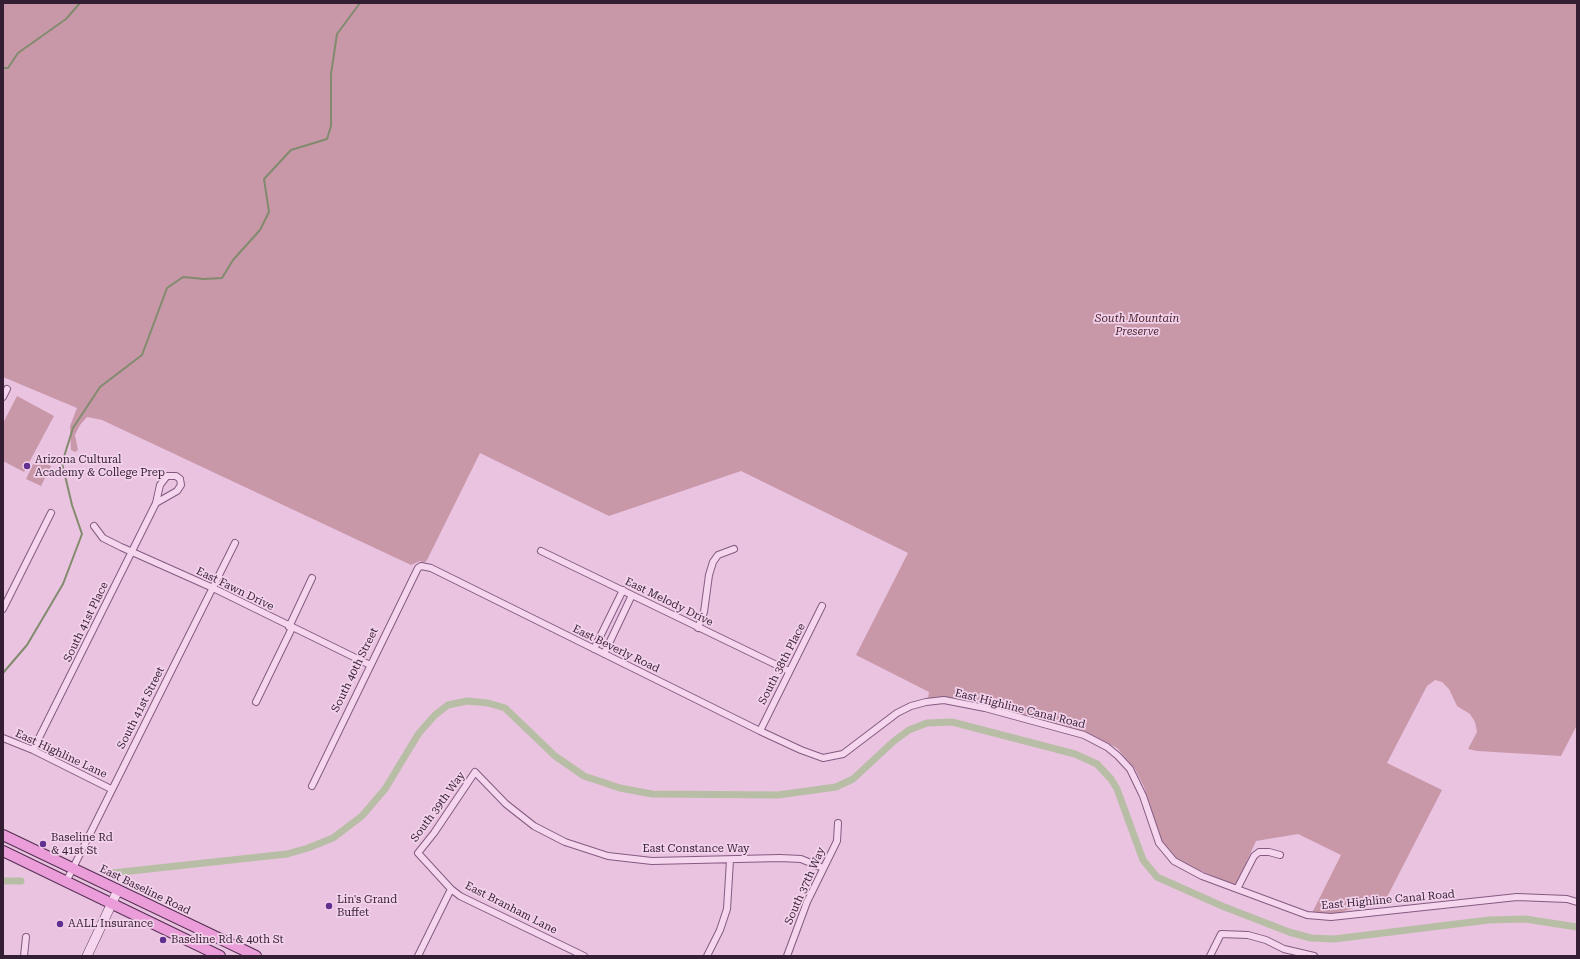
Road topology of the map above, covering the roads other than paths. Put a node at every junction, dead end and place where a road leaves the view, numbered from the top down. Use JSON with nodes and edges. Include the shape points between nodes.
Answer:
{"nodes":[{"id":1,"x":7,"y":389,"type":"dead end"},
{"id":2,"x":3,"y":397,"type":"edge"},
{"id":3,"x":156,"y":503,"type":"junction"},
{"id":4,"x":51,"y":513,"type":"dead end"},
{"id":5,"x":94,"y":526,"type":"dead end"},
{"id":6,"x":235,"y":544,"type":"dead end"},
{"id":7,"x":734,"y":549,"type":"dead end"},
{"id":8,"x":541,"y":551,"type":"dead end"},
{"id":9,"x":132,"y":552,"type":"junction"},
{"id":10,"x":421,"y":566,"type":"joint"},
{"id":11,"x":312,"y":578,"type":"dead end"},
{"id":12,"x":213,"y":588,"type":"junction"},
{"id":13,"x":623,"y":590,"type":"junction"},
{"id":14,"x":632,"y":595,"type":"junction"},
{"id":15,"x":822,"y":606,"type":"dead end"},
{"id":16,"x":3,"y":609,"type":"edge"},
{"id":17,"x":291,"y":627,"type":"junction"},
{"id":18,"x":698,"y":628,"type":"junction"},
{"id":19,"x":594,"y":649,"type":"junction"},
{"id":20,"x":604,"y":654,"type":"junction"},
{"id":21,"x":370,"y":665,"type":"junction"},
{"id":22,"x":788,"y":672,"type":"junction"},
{"id":23,"x":256,"y":702,"type":"dead end"},
{"id":24,"x":760,"y":731,"type":"junction"},
{"id":25,"x":3,"y":738,"type":"edge"},
{"id":26,"x":33,"y":750,"type":"junction"},
{"id":27,"x":801,"y":750,"type":"joint"},
{"id":28,"x":475,"y":772,"type":"joint"},
{"id":29,"x":312,"y":786,"type":"dead end"},
{"id":30,"x":111,"y":789,"type":"junction"},
{"id":31,"x":838,"y":823,"type":"dead end"},
{"id":32,"x":3,"y":835,"type":"edge"},
{"id":33,"x":3,"y":851,"type":"edge"},
{"id":34,"x":418,"y":853,"type":"joint"},
{"id":35,"x":1280,"y":855,"type":"dead end"},
{"id":36,"x":730,"y":860,"type":"junction"},
{"id":37,"x":823,"y":868,"type":"junction"},
{"id":38,"x":73,"y":869,"type":"junction"},
{"id":39,"x":66,"y":882,"type":"junction"},
{"id":40,"x":452,"y":889,"type":"junction"},
{"id":41,"x":1236,"y":889,"type":"junction"},
{"id":42,"x":118,"y":890,"type":"junction"},
{"id":43,"x":1577,"y":902,"type":"edge"},
{"id":44,"x":112,"y":904,"type":"junction"},
{"id":45,"x":26,"y":937,"type":"dead end"},
{"id":46,"x":253,"y":955,"type":"edge"},
{"id":47,"x":24,"y":956,"type":"edge"},
{"id":48,"x":86,"y":956,"type":"edge"},
{"id":49,"x":220,"y":956,"type":"edge"},
{"id":50,"x":418,"y":956,"type":"edge"},
{"id":51,"x":584,"y":956,"type":"edge"},
{"id":52,"x":707,"y":956,"type":"edge"},
{"id":53,"x":787,"y":956,"type":"edge"},
{"id":54,"x":1210,"y":956,"type":"edge"},
{"id":55,"x":1314,"y":956,"type":"edge"}],
"edges":[{"from":1,"to":2,"type":"street"},
{"from":3,"to":3,"type":"street","name":"South 41st Place","via":[[177,491],[181,485],[180,479],[176,476],[167,476],[158,490]]},
{"from":3,"to":9,"type":"street","name":"South 41st Place"},
{"from":4,"to":16,"type":"street"},
{"from":5,"to":9,"type":"street","name":"East Fawn Drive","via":[[103,538]]},
{"from":6,"to":12,"type":"street","name":"South 41st Street"},
{"from":7,"to":18,"type":"street","via":[[718,555],[713,562],[704,612]]},
{"from":8,"to":13,"type":"street","name":"East Melody Drive"},
{"from":9,"to":12,"type":"street","name":"East Fawn Drive"},
{"from":9,"to":26,"type":"street","name":"South 41st Place"},
{"from":10,"to":19,"type":"street","name":"East Beverly Road","via":[[432,568]]},
{"from":10,"to":21,"type":"street","name":"South 40th Street"},
{"from":11,"to":17,"type":"street"},
{"from":12,"to":17,"type":"street","name":"East Fawn Drive"},
{"from":12,"to":30,"type":"street","name":"South 41st Street"},
{"from":13,"to":14,"type":"street","name":"East Melody Drive"},
{"from":13,"to":19,"type":"street"},
{"from":14,"to":18,"type":"street","name":"East Melody Drive"},
{"from":14,"to":20,"type":"street"},
{"from":15,"to":22,"type":"street","name":"South 38th Place"},
{"from":17,"to":21,"type":"street","name":"East Fawn Drive"},
{"from":17,"to":23,"type":"street"},
{"from":18,"to":22,"type":"street","name":"East Melody Drive"},
{"from":19,"to":20,"type":"street","name":"East Beverly Road"},
{"from":20,"to":24,"type":"street","name":"East Beverly Road"},
{"from":21,"to":29,"type":"street","name":"South 40th Street"},
{"from":22,"to":24,"type":"street","name":"South 38th Place"},
{"from":24,"to":27,"type":"street","name":"East Beverly Road"},
{"from":25,"to":26,"type":"street","name":"East Highline Lane"},
{"from":26,"to":30,"type":"street","name":"East Highline Lane"},
{"from":27,"to":41,"type":"street","name":"East Highline Canal Road","via":[[823,758],[842,754],[897,713],[926,702],[944,700],[985,708],[1084,735],[1107,747],[1130,769],[1159,843],[1166,853],[1182,866]]},
{"from":28,"to":34,"type":"street","name":"South 39th Way"},
{"from":28,"to":36,"type":"street","name":"East Constance Way","via":[[506,804],[534,826],[565,842],[608,856],[652,861]]},
{"from":30,"to":38,"type":"street","name":"South 41st Street"},
{"from":31,"to":37,"type":"street","name":"South 37th Way","via":[[837,842]]},
{"from":32,"to":38,"type":"main road","name":"East Baseline Road"},
{"from":33,"to":39,"type":"main road"},
{"from":34,"to":40,"type":"street","name":"East Branham Lane"},
{"from":35,"to":41,"type":"street","via":[[1259,852],[1254,856]]},
{"from":36,"to":37,"type":"street","name":"East Constance Way","via":[[801,859]]},
{"from":36,"to":52,"type":"street","via":[[727,909]]},
{"from":37,"to":53,"type":"street","name":"South 37th Way","via":[[806,902]]},
{"from":38,"to":39,"type":"street","name":"South 41st Street"},
{"from":38,"to":42,"type":"main road","name":"East Baseline Road"},
{"from":39,"to":44,"type":"main road"},
{"from":40,"to":50,"type":"street"},
{"from":40,"to":51,"type":"street","name":"East Branham Lane","via":[[460,896]]},
{"from":41,"to":43,"type":"street","name":"East Highline Canal Road","via":[[1317,917],[1517,897]]},
{"from":42,"to":44,"type":"main road"},
{"from":42,"to":46,"type":"main road","name":"East Baseline Road"},
{"from":44,"to":48,"type":"main road"},
{"from":44,"to":49,"type":"main road"},
{"from":45,"to":47,"type":"street"},
{"from":54,"to":55,"type":"street","via":[[1222,934],[1248,935],[1284,949]]}]}
